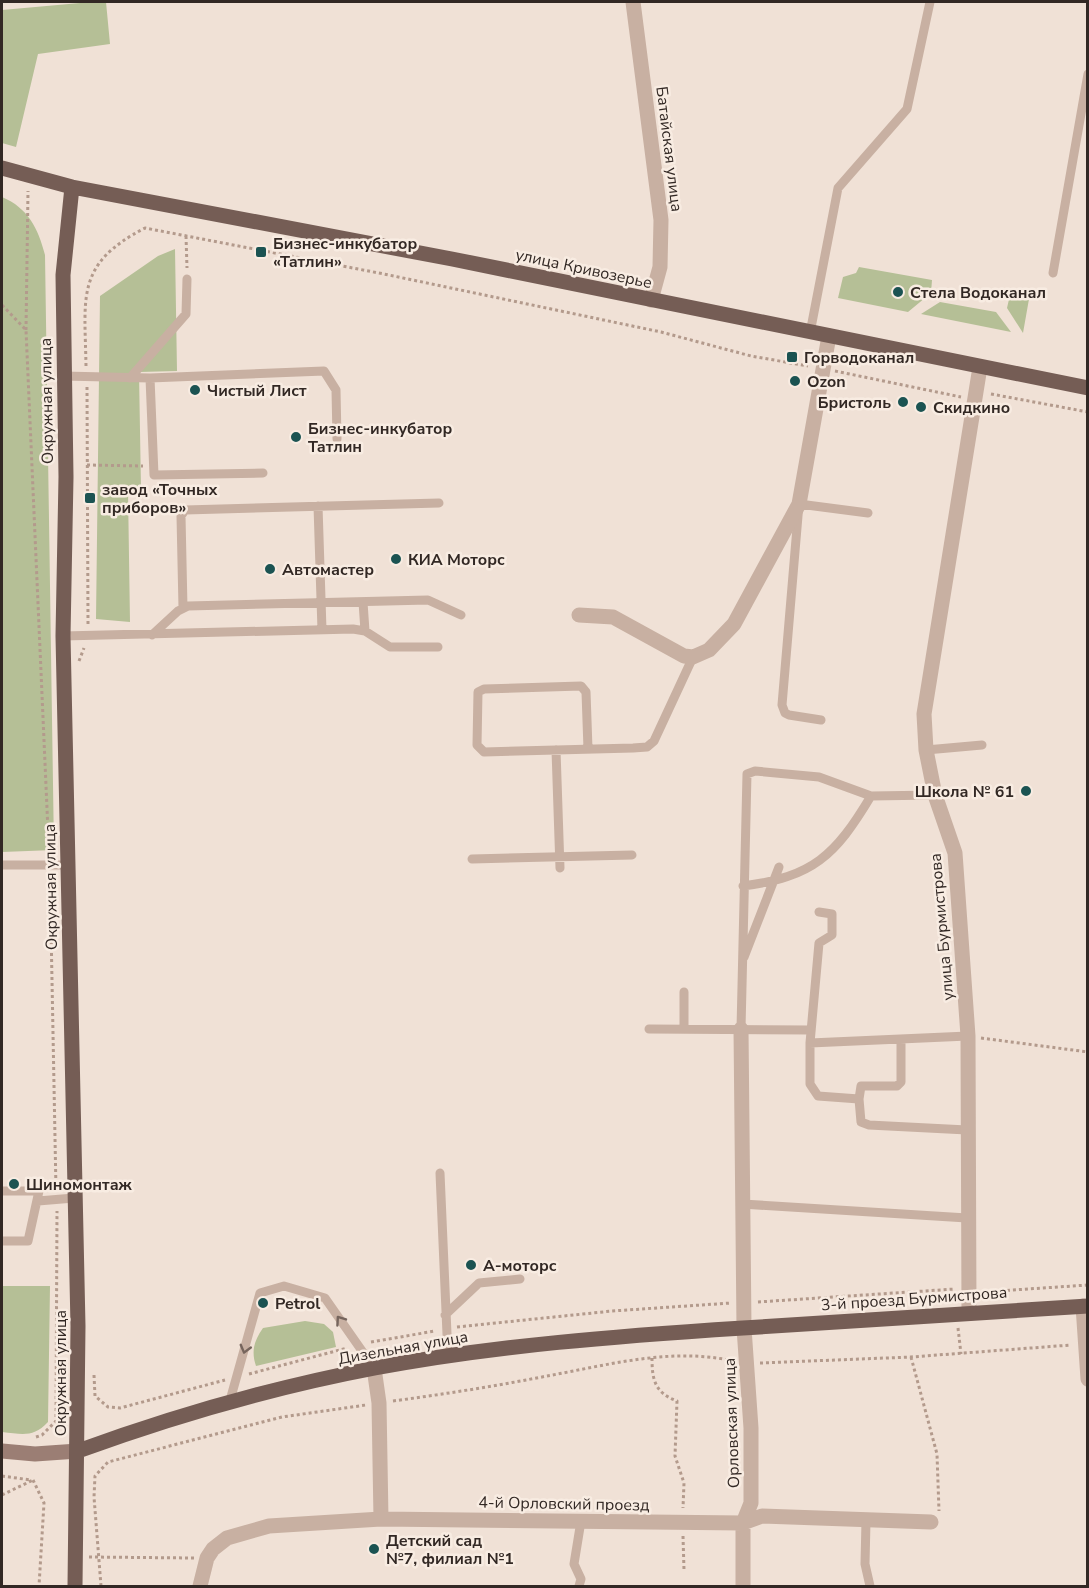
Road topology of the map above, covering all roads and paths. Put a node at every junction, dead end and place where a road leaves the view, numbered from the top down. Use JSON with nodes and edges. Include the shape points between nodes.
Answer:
{"nodes":[{"id":1,"x":633,"y":2,"type":"edge"},
{"id":2,"x":930,"y":2,"type":"edge"},
{"id":3,"x":1088,"y":74,"type":"edge"},
{"id":4,"x":2,"y":168,"type":"edge"},
{"id":5,"x":72,"y":187,"type":"junction"},
{"id":6,"x":28,"y":189,"type":"dead end"},
{"id":7,"x":186,"y":236,"type":"junction"},
{"id":8,"x":1053,"y":273,"type":"dead end"},
{"id":9,"x":187,"y":279,"type":"joint"},
{"id":10,"x":651,"y":300,"type":"junction"},
{"id":11,"x":26,"y":330,"type":"dead end"},
{"id":12,"x":810,"y":333,"type":"junction"},
{"id":13,"x":829,"y":336,"type":"junction"},
{"id":14,"x":980,"y":367,"type":"junction"},
{"id":15,"x":823,"y":368,"type":"junction"},
{"id":16,"x":63,"y":376,"type":"junction"},
{"id":17,"x":87,"y":378,"type":"junction"},
{"id":18,"x":130,"y":378,"type":"junction"},
{"id":19,"x":150,"y":378,"type":"junction"},
{"id":20,"x":1088,"y":388,"type":"edge"},
{"id":21,"x":976,"y":391,"type":"junction"},
{"id":22,"x":960,"y":397,"type":"dead end"},
{"id":23,"x":1088,"y":412,"type":"edge"},
{"id":24,"x":337,"y":439,"type":"dead end"},
{"id":25,"x":87,"y":465,"type":"junction"},
{"id":26,"x":153,"y":466,"type":"junction"},
{"id":27,"x":263,"y":473,"type":"dead end"},
{"id":28,"x":439,"y":503,"type":"dead end"},
{"id":29,"x":800,"y":504,"type":"junction"},
{"id":30,"x":318,"y":506,"type":"junction"},
{"id":31,"x":868,"y":513,"type":"dead end"},
{"id":32,"x":363,"y":602,"type":"junction"},
{"id":33,"x":321,"y":603,"type":"junction"},
{"id":34,"x":183,"y":608,"type":"junction"},
{"id":35,"x":460,"y":615,"type":"dead end"},
{"id":36,"x":579,"y":615,"type":"dead end"},
{"id":37,"x":322,"y":630,"type":"junction"},
{"id":38,"x":364,"y":632,"type":"junction"},
{"id":39,"x":152,"y":635,"type":"junction"},
{"id":40,"x":63,"y":636,"type":"junction"},
{"id":41,"x":88,"y":636,"type":"junction"},
{"id":42,"x":438,"y":647,"type":"dead end"},
{"id":43,"x":693,"y":657,"type":"junction"},
{"id":44,"x":77,"y":668,"type":"dead end"},
{"id":45,"x":821,"y":720,"type":"dead end"},
{"id":46,"x":982,"y":745,"type":"dead end"},
{"id":47,"x":588,"y":749,"type":"junction"},
{"id":48,"x":556,"y":750,"type":"junction"},
{"id":49,"x":926,"y":750,"type":"junction"},
{"id":50,"x":935,"y":795,"type":"junction"},
{"id":51,"x":871,"y":796,"type":"junction"},
{"id":52,"x":632,"y":855,"type":"dead end"},
{"id":53,"x":560,"y":858,"type":"junction"},
{"id":54,"x":472,"y":860,"type":"dead end"},
{"id":55,"x":2,"y":865,"type":"edge"},
{"id":56,"x":67,"y":865,"type":"junction"},
{"id":57,"x":779,"y":867,"type":"dead end"},
{"id":58,"x":560,"y":868,"type":"dead end"},
{"id":59,"x":775,"y":882,"type":"junction"},
{"id":60,"x":743,"y":886,"type":"junction"},
{"id":61,"x":819,"y":912,"type":"dead end"},
{"id":62,"x":741,"y":965,"type":"junction"},
{"id":63,"x":684,"y":992,"type":"dead end"},
{"id":64,"x":649,"y":1029,"type":"dead end"},
{"id":65,"x":684,"y":1029,"type":"junction"},
{"id":66,"x":741,"y":1029,"type":"junction"},
{"id":67,"x":810,"y":1030,"type":"junction"},
{"id":68,"x":968,"y":1036,"type":"junction"},
{"id":69,"x":901,"y":1039,"type":"junction"},
{"id":70,"x":810,"y":1043,"type":"junction"},
{"id":71,"x":1088,"y":1052,"type":"edge"},
{"id":72,"x":859,"y":1099,"type":"junction"},
{"id":73,"x":967,"y":1130,"type":"junction"},
{"id":74,"x":440,"y":1173,"type":"dead end"},
{"id":75,"x":2,"y":1191,"type":"edge"},
{"id":76,"x":74,"y":1198,"type":"junction"},
{"id":77,"x":38,"y":1201,"type":"junction"},
{"id":78,"x":742,"y":1204,"type":"junction"},
{"id":79,"x":967,"y":1218,"type":"junction"},
{"id":80,"x":2,"y":1241,"type":"edge"},
{"id":81,"x":520,"y":1279,"type":"dead end"},
{"id":82,"x":1088,"y":1285,"type":"edge"},
{"id":83,"x":963,"y":1288,"type":"junction"},
{"id":84,"x":744,"y":1302,"type":"junction"},
{"id":85,"x":1085,"y":1306,"type":"edge"},
{"id":86,"x":969,"y":1312,"type":"junction"},
{"id":87,"x":445,"y":1315,"type":"junction"},
{"id":88,"x":744,"y":1328,"type":"junction"},
{"id":89,"x":446,"y":1329,"type":"junction"},
{"id":90,"x":1085,"y":1344,"type":"junction"},
{"id":91,"x":358,"y":1345,"type":"junction"},
{"id":92,"x":448,"y":1357,"type":"junction"},
{"id":93,"x":652,"y":1357,"type":"junction"},
{"id":94,"x":911,"y":1357,"type":"junction"},
{"id":95,"x":747,"y":1364,"type":"junction"},
{"id":96,"x":374,"y":1368,"type":"junction"},
{"id":97,"x":93,"y":1373,"type":"dead end"},
{"id":98,"x":237,"y":1377,"type":"junction"},
{"id":99,"x":1088,"y":1379,"type":"edge"},
{"id":100,"x":379,"y":1403,"type":"junction"},
{"id":101,"x":229,"y":1404,"type":"junction"},
{"id":102,"x":56,"y":1421,"type":"dead end"},
{"id":103,"x":36,"y":1437,"type":"dead end"},
{"id":104,"x":2,"y":1451,"type":"edge"},
{"id":105,"x":78,"y":1451,"type":"junction"},
{"id":106,"x":2,"y":1476,"type":"edge"},
{"id":107,"x":33,"y":1480,"type":"junction"},
{"id":108,"x":2,"y":1496,"type":"edge"},
{"id":109,"x":381,"y":1519,"type":"junction"},
{"id":110,"x":581,"y":1521,"type":"junction"},
{"id":111,"x":866,"y":1521,"type":"junction"},
{"id":112,"x":682,"y":1522,"type":"junction"},
{"id":113,"x":743,"y":1522,"type":"junction"},
{"id":114,"x":931,"y":1522,"type":"joint"},
{"id":115,"x":76,"y":1557,"type":"junction"},
{"id":116,"x":100,"y":1558,"type":"junction"},
{"id":117,"x":207,"y":1558,"type":"junction"},
{"id":118,"x":684,"y":1570,"type":"dead end"},
{"id":119,"x":39,"y":1587,"type":"edge"},
{"id":120,"x":75,"y":1587,"type":"edge"},
{"id":121,"x":101,"y":1587,"type":"edge"},
{"id":122,"x":200,"y":1587,"type":"edge"},
{"id":123,"x":579,"y":1587,"type":"edge"},
{"id":124,"x":743,"y":1587,"type":"edge"},
{"id":125,"x":870,"y":1587,"type":"edge"}],
"edges":[{"from":1,"to":10,"type":"street","name":"Батайская улица","via":[[661,220],[660,267]]},
{"from":2,"to":12,"type":"lane","via":[[907,109],[837,193]]},
{"from":3,"to":8,"type":"lane"},
{"from":4,"to":5,"type":"main road","name":"улица Кривозерье"},
{"from":5,"to":10,"type":"main road","name":"улица Кривозерье"},
{"from":5,"to":16,"type":"main road","name":"Окружная улица","via":[[63,274]]},
{"from":6,"to":11,"type":"path"},
{"from":7,"to":9,"type":"path"},
{"from":7,"to":15,"type":"path","via":[[384,273],[661,332],[751,356]]},
{"from":7,"to":17,"type":"path","via":[[145,228],[121,240],[96,267],[85,294]]},
{"from":9,"to":18,"type":"lane","via":[[186,314]]},
{"from":10,"to":12,"type":"main road","name":"улица Кривозерье"},
{"from":12,"to":13,"type":"main road","name":"улица Кривозерье"},
{"from":13,"to":14,"type":"main road","name":"улица Кривозерье"},
{"from":13,"to":15,"type":"street"},
{"from":14,"to":20,"type":"main road","name":"улица Кривозерье"},
{"from":14,"to":21,"type":"street","name":"улица Бурмистрова"},
{"from":15,"to":22,"type":"path"},
{"from":15,"to":29,"type":"street"},
{"from":16,"to":17,"type":"lane"},
{"from":16,"to":40,"type":"main road","name":"Окружная улица"},
{"from":17,"to":18,"type":"lane"},
{"from":17,"to":25,"type":"path"},
{"from":18,"to":19,"type":"lane"},
{"from":19,"to":24,"type":"lane","via":[[324,371],[336,390]]},
{"from":19,"to":26,"type":"lane"},
{"from":21,"to":23,"type":"path"},
{"from":21,"to":49,"type":"street","name":"улица Бурмистрова","via":[[929,676],[924,714]]},
{"from":25,"to":26,"type":"path"},
{"from":25,"to":41,"type":"path"},
{"from":26,"to":27,"type":"lane","via":[[154,475]]},
{"from":28,"to":30,"type":"lane"},
{"from":29,"to":31,"type":"lane"},
{"from":29,"to":43,"type":"street","via":[[734,624],[709,650]]},
{"from":29,"to":45,"type":"lane","via":[[782,705],[789,715]]},
{"from":30,"to":33,"type":"lane"},
{"from":30,"to":34,"type":"lane","via":[[184,510]]},
{"from":32,"to":33,"type":"lane"},
{"from":32,"to":35,"type":"lane","via":[[432,601]]},
{"from":32,"to":38,"type":"lane"},
{"from":33,"to":34,"type":"lane"},
{"from":33,"to":37,"type":"lane"},
{"from":34,"to":39,"type":"lane"},
{"from":36,"to":43,"type":"street","via":[[613,617],[684,656]]},
{"from":37,"to":38,"type":"lane"},
{"from":37,"to":39,"type":"lane"},
{"from":38,"to":42,"type":"lane","via":[[390,646]]},
{"from":39,"to":41,"type":"lane"},
{"from":40,"to":41,"type":"lane"},
{"from":40,"to":56,"type":"main road","name":"Окружная улица"},
{"from":41,"to":44,"type":"path"},
{"from":43,"to":47,"type":"lane","via":[[652,744]]},
{"from":46,"to":49,"type":"lane"},
{"from":47,"to":48,"type":"lane"},
{"from":47,"to":48,"type":"lane","via":[[586,692],[581,686],[478,692],[477,745],[481,751]]},
{"from":48,"to":53,"type":"lane"},
{"from":49,"to":50,"type":"street","name":"улица Бурмистрова"},
{"from":50,"to":51,"type":"lane"},
{"from":50,"to":68,"type":"street","name":"улица Бурмистрова","via":[[955,853]]},
{"from":51,"to":59,"type":"lane","via":[[845,837],[824,858]]},
{"from":51,"to":60,"type":"lane","via":[[819,777],[751,772],[745,778]]},
{"from":52,"to":53,"type":"lane"},
{"from":53,"to":54,"type":"lane"},
{"from":53,"to":58,"type":"lane"},
{"from":55,"to":56,"type":"lane"},
{"from":56,"to":76,"type":"main road","name":"Окружная улица"},
{"from":57,"to":59,"type":"lane"},
{"from":59,"to":60,"type":"lane"},
{"from":59,"to":62,"type":"lane"},
{"from":60,"to":62,"type":"lane"},
{"from":61,"to":67,"type":"lane","via":[[831,915],[832,934],[819,943]]},
{"from":62,"to":66,"type":"lane"},
{"from":63,"to":65,"type":"lane"},
{"from":64,"to":65,"type":"lane"},
{"from":65,"to":66,"type":"lane"},
{"from":66,"to":67,"type":"lane"},
{"from":66,"to":78,"type":"street"},
{"from":67,"to":70,"type":"lane"},
{"from":68,"to":69,"type":"lane"},
{"from":68,"to":71,"type":"path"},
{"from":68,"to":73,"type":"street","name":"улица Бурмистрова"},
{"from":69,"to":70,"type":"lane"},
{"from":69,"to":72,"type":"lane","via":[[900,1084],[863,1085]]},
{"from":70,"to":72,"type":"lane","via":[[810,1084],[814,1091],[826,1098]]},
{"from":72,"to":73,"type":"lane","via":[[859,1118],[864,1124]]},
{"from":73,"to":79,"type":"street","name":"улица Бурмистрова"},
{"from":74,"to":87,"type":"lane"},
{"from":75,"to":77,"type":"lane","via":[[39,1191]]},
{"from":76,"to":77,"type":"lane"},
{"from":76,"to":105,"type":"main road","name":"Окружная улица"},
{"from":77,"to":80,"type":"lane","via":[[28,1241]]},
{"from":78,"to":79,"type":"lane"},
{"from":78,"to":84,"type":"street"},
{"from":79,"to":83,"type":"street","name":"улица Бурмистрова"},
{"from":81,"to":87,"type":"lane","via":[[479,1283]]},
{"from":82,"to":83,"type":"path","via":[[980,1292]]},
{"from":83,"to":84,"type":"path"},
{"from":83,"to":86,"type":"street","name":"улица Бурмистрова"},
{"from":84,"to":88,"type":"street"},
{"from":84,"to":89,"type":"path"},
{"from":85,"to":86,"type":"main road","name":"3-й проезд Бурмистрова"},
{"from":85,"to":90,"type":"street"},
{"from":86,"to":88,"type":"main road","name":"3-й проезд Бурмистрова"},
{"from":87,"to":89,"type":"lane"},
{"from":88,"to":92,"type":"main road","name":"Дизельная улица","via":[[615,1335]]},
{"from":88,"to":95,"type":"street","name":"Орловская улица"},
{"from":89,"to":91,"type":"path"},
{"from":89,"to":92,"type":"lane"},
{"from":90,"to":94,"type":"path"},
{"from":90,"to":99,"type":"street"},
{"from":91,"to":96,"type":"lane"},
{"from":91,"to":98,"type":"path"},
{"from":91,"to":98,"type":"lane","one_way":true,"via":[[325,1298],[284,1286],[260,1293]]},
{"from":92,"to":96,"type":"main road","name":"Дизельная улица"},
{"from":93,"to":95,"type":"path","via":[[707,1355]]},
{"from":93,"to":100,"type":"path"},
{"from":93,"to":112,"type":"path","via":[[657,1389],[677,1401],[675,1456],[684,1483]]},
{"from":94,"to":95,"type":"path"},
{"from":94,"to":114,"type":"path","via":[[939,1470],[939,1514]]},
{"from":95,"to":113,"type":"street","name":"Орловская улица","via":[[752,1503]]},
{"from":96,"to":100,"type":"street"},
{"from":96,"to":101,"type":"main road","name":"Дизельная улица"},
{"from":97,"to":98,"type":"path","via":[[95,1396],[108,1407],[120,1408]]},
{"from":98,"to":101,"type":"lane"},
{"from":100,"to":109,"type":"street"},
{"from":100,"to":116,"type":"path","via":[[282,1417],[108,1462],[95,1476]]},
{"from":101,"to":105,"type":"main road","name":"Дизельная улица"},
{"from":102,"to":103,"type":"path"},
{"from":104,"to":105,"type":"main road"},
{"from":105,"to":115,"type":"main road","name":"Окружная улица"},
{"from":106,"to":107,"type":"path"},
{"from":107,"to":108,"type":"path"},
{"from":107,"to":119,"type":"path","via":[[44,1503]]},
{"from":109,"to":110,"type":"street","name":"4-й Орловский проезд"},
{"from":109,"to":117,"type":"street","name":"4-й Орловский проезд","via":[[268,1526],[227,1538]]},
{"from":110,"to":112,"type":"street","name":"4-й Орловский проезд"},
{"from":110,"to":123,"type":"lane","via":[[574,1564]]},
{"from":111,"to":113,"type":"street","name":"4-й Орловский проезд","via":[[762,1516]]},
{"from":111,"to":114,"type":"street","name":"4-й Орловский проезд"},
{"from":111,"to":125,"type":"lane","via":[[865,1566]]},
{"from":112,"to":113,"type":"street","name":"4-й Орловский проезд"},
{"from":112,"to":118,"type":"path"},
{"from":113,"to":124,"type":"street","name":"Орловская улица"},
{"from":115,"to":116,"type":"path"},
{"from":115,"to":120,"type":"main road","name":"Окружная улица"},
{"from":116,"to":117,"type":"path"},
{"from":116,"to":121,"type":"path"},
{"from":117,"to":122,"type":"street"}]}
